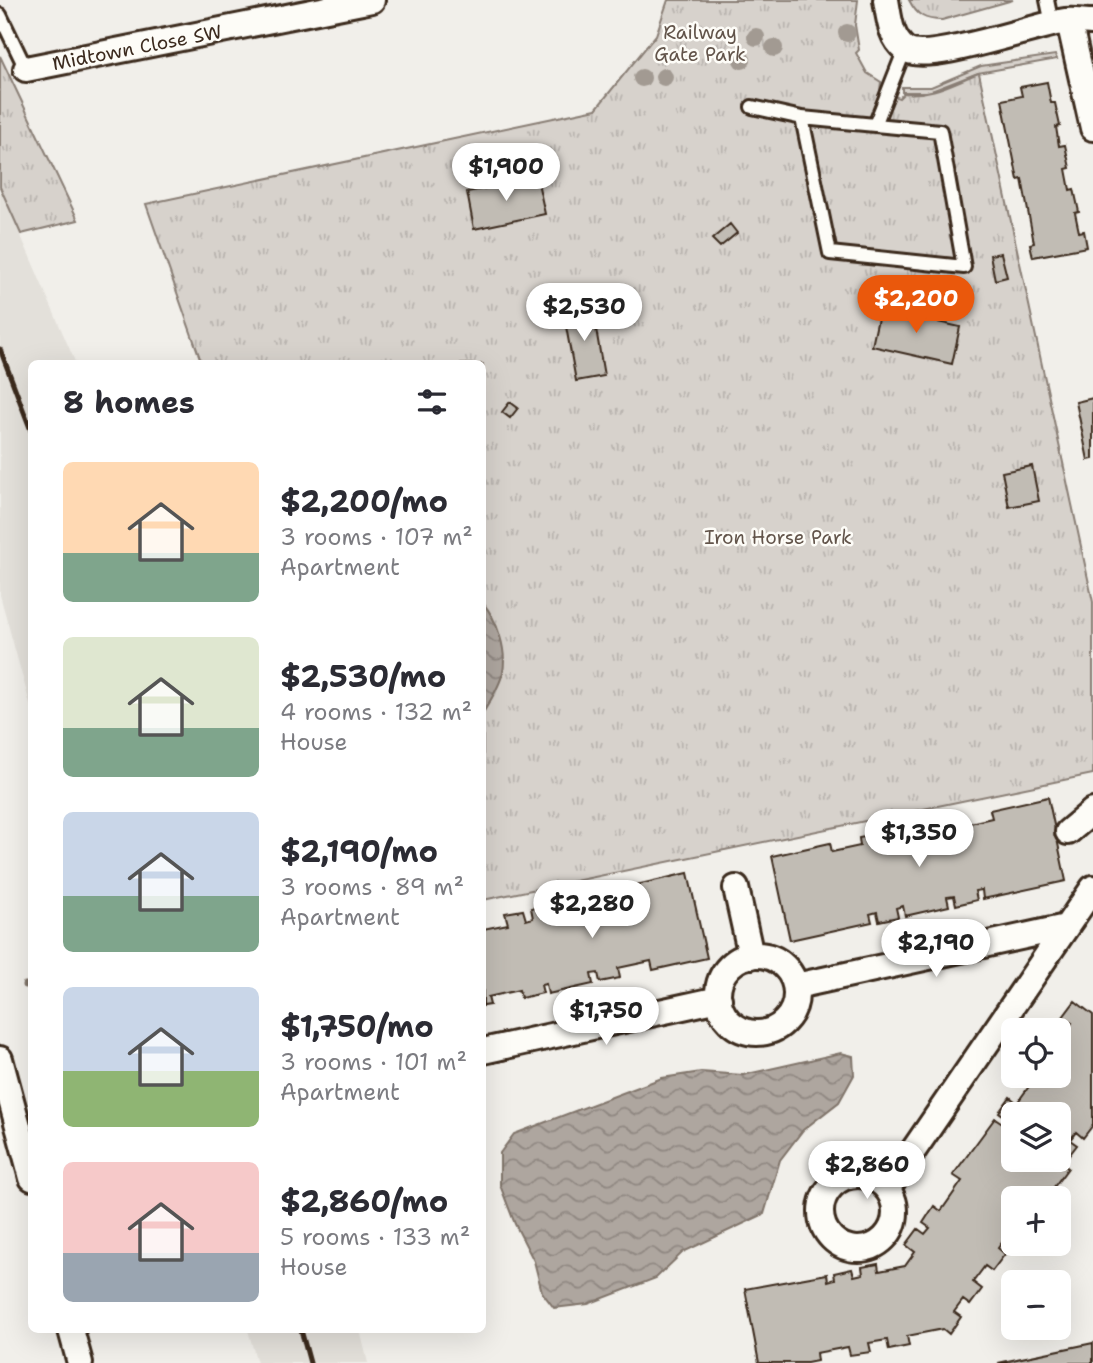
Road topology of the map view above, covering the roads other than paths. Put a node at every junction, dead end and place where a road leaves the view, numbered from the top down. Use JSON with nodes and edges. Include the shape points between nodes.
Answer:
{"nodes":[{"id":1,"x":372,"y":0,"type":"edge"},
{"id":2,"x":886,"y":0,"type":"edge"},
{"id":3,"x":1093,"y":2,"type":"edge"},
{"id":4,"x":0,"y":15,"type":"edge"},
{"id":5,"x":1065,"y":17,"type":"edge"},
{"id":6,"x":905,"y":49,"type":"junction"},
{"id":7,"x":26,"y":69,"type":"joint"},
{"id":8,"x":752,"y":107,"type":"dead end"},
{"id":9,"x":803,"y":118,"type":"junction"},
{"id":10,"x":875,"y":125,"type":"junction"},
{"id":11,"x":1093,"y":128,"type":"edge"},
{"id":12,"x":1093,"y":811,"type":"edge"},
{"id":13,"x":1068,"y":832,"type":"dead end"},
{"id":14,"x":736,"y":887,"type":"dead end"},
{"id":15,"x":1093,"y":888,"type":"edge"},
{"id":16,"x":1066,"y":927,"type":"junction"},
{"id":17,"x":751,"y":956,"type":"junction"},
{"id":18,"x":796,"y":986,"type":"junction"},
{"id":19,"x":719,"y":999,"type":"junction"},
{"id":20,"x":486,"y":1050,"type":"edge"},
{"id":21,"x":0,"y":1059,"type":"edge"},
{"id":22,"x":4,"y":1090,"type":"edge"},
{"id":23,"x":28,"y":1165,"type":"edge"},
{"id":24,"x":887,"y":1189,"type":"dead end"},
{"id":25,"x":73,"y":1333,"type":"edge"},
{"id":26,"x":80,"y":1363,"type":"edge"}],
"edges":[{"from":1,"to":7,"type":"street","name":"Midtown Close SW"},
{"from":2,"to":6,"type":"street","via":[[893,31]]},
{"from":3,"to":5,"type":"street"},
{"from":4,"to":7,"type":"lane"},
{"from":5,"to":6,"type":"street","via":[[926,54]]},
{"from":5,"to":11,"type":"street"},
{"from":6,"to":10,"type":"lane"},
{"from":8,"to":9,"type":"lane"},
{"from":9,"to":10,"type":"lane"},
{"from":9,"to":10,"type":"lane","via":[[830,253],[964,267],[940,131]]},
{"from":12,"to":13,"type":"street"},
{"from":14,"to":17,"type":"street"},
{"from":15,"to":16,"type":"street"},
{"from":16,"to":18,"type":"street"},
{"from":16,"to":24,"type":"street"},
{"from":17,"to":18,"type":"street","via":[[779,962]]},
{"from":17,"to":19,"type":"street","via":[[726,971]]},
{"from":18,"to":19,"type":"street","via":[[790,1016],[764,1033],[734,1026]]},
{"from":19,"to":20,"type":"street"},
{"from":21,"to":22,"type":"street"},
{"from":22,"to":23,"type":"street"},
{"from":25,"to":26,"type":"street"}]}
